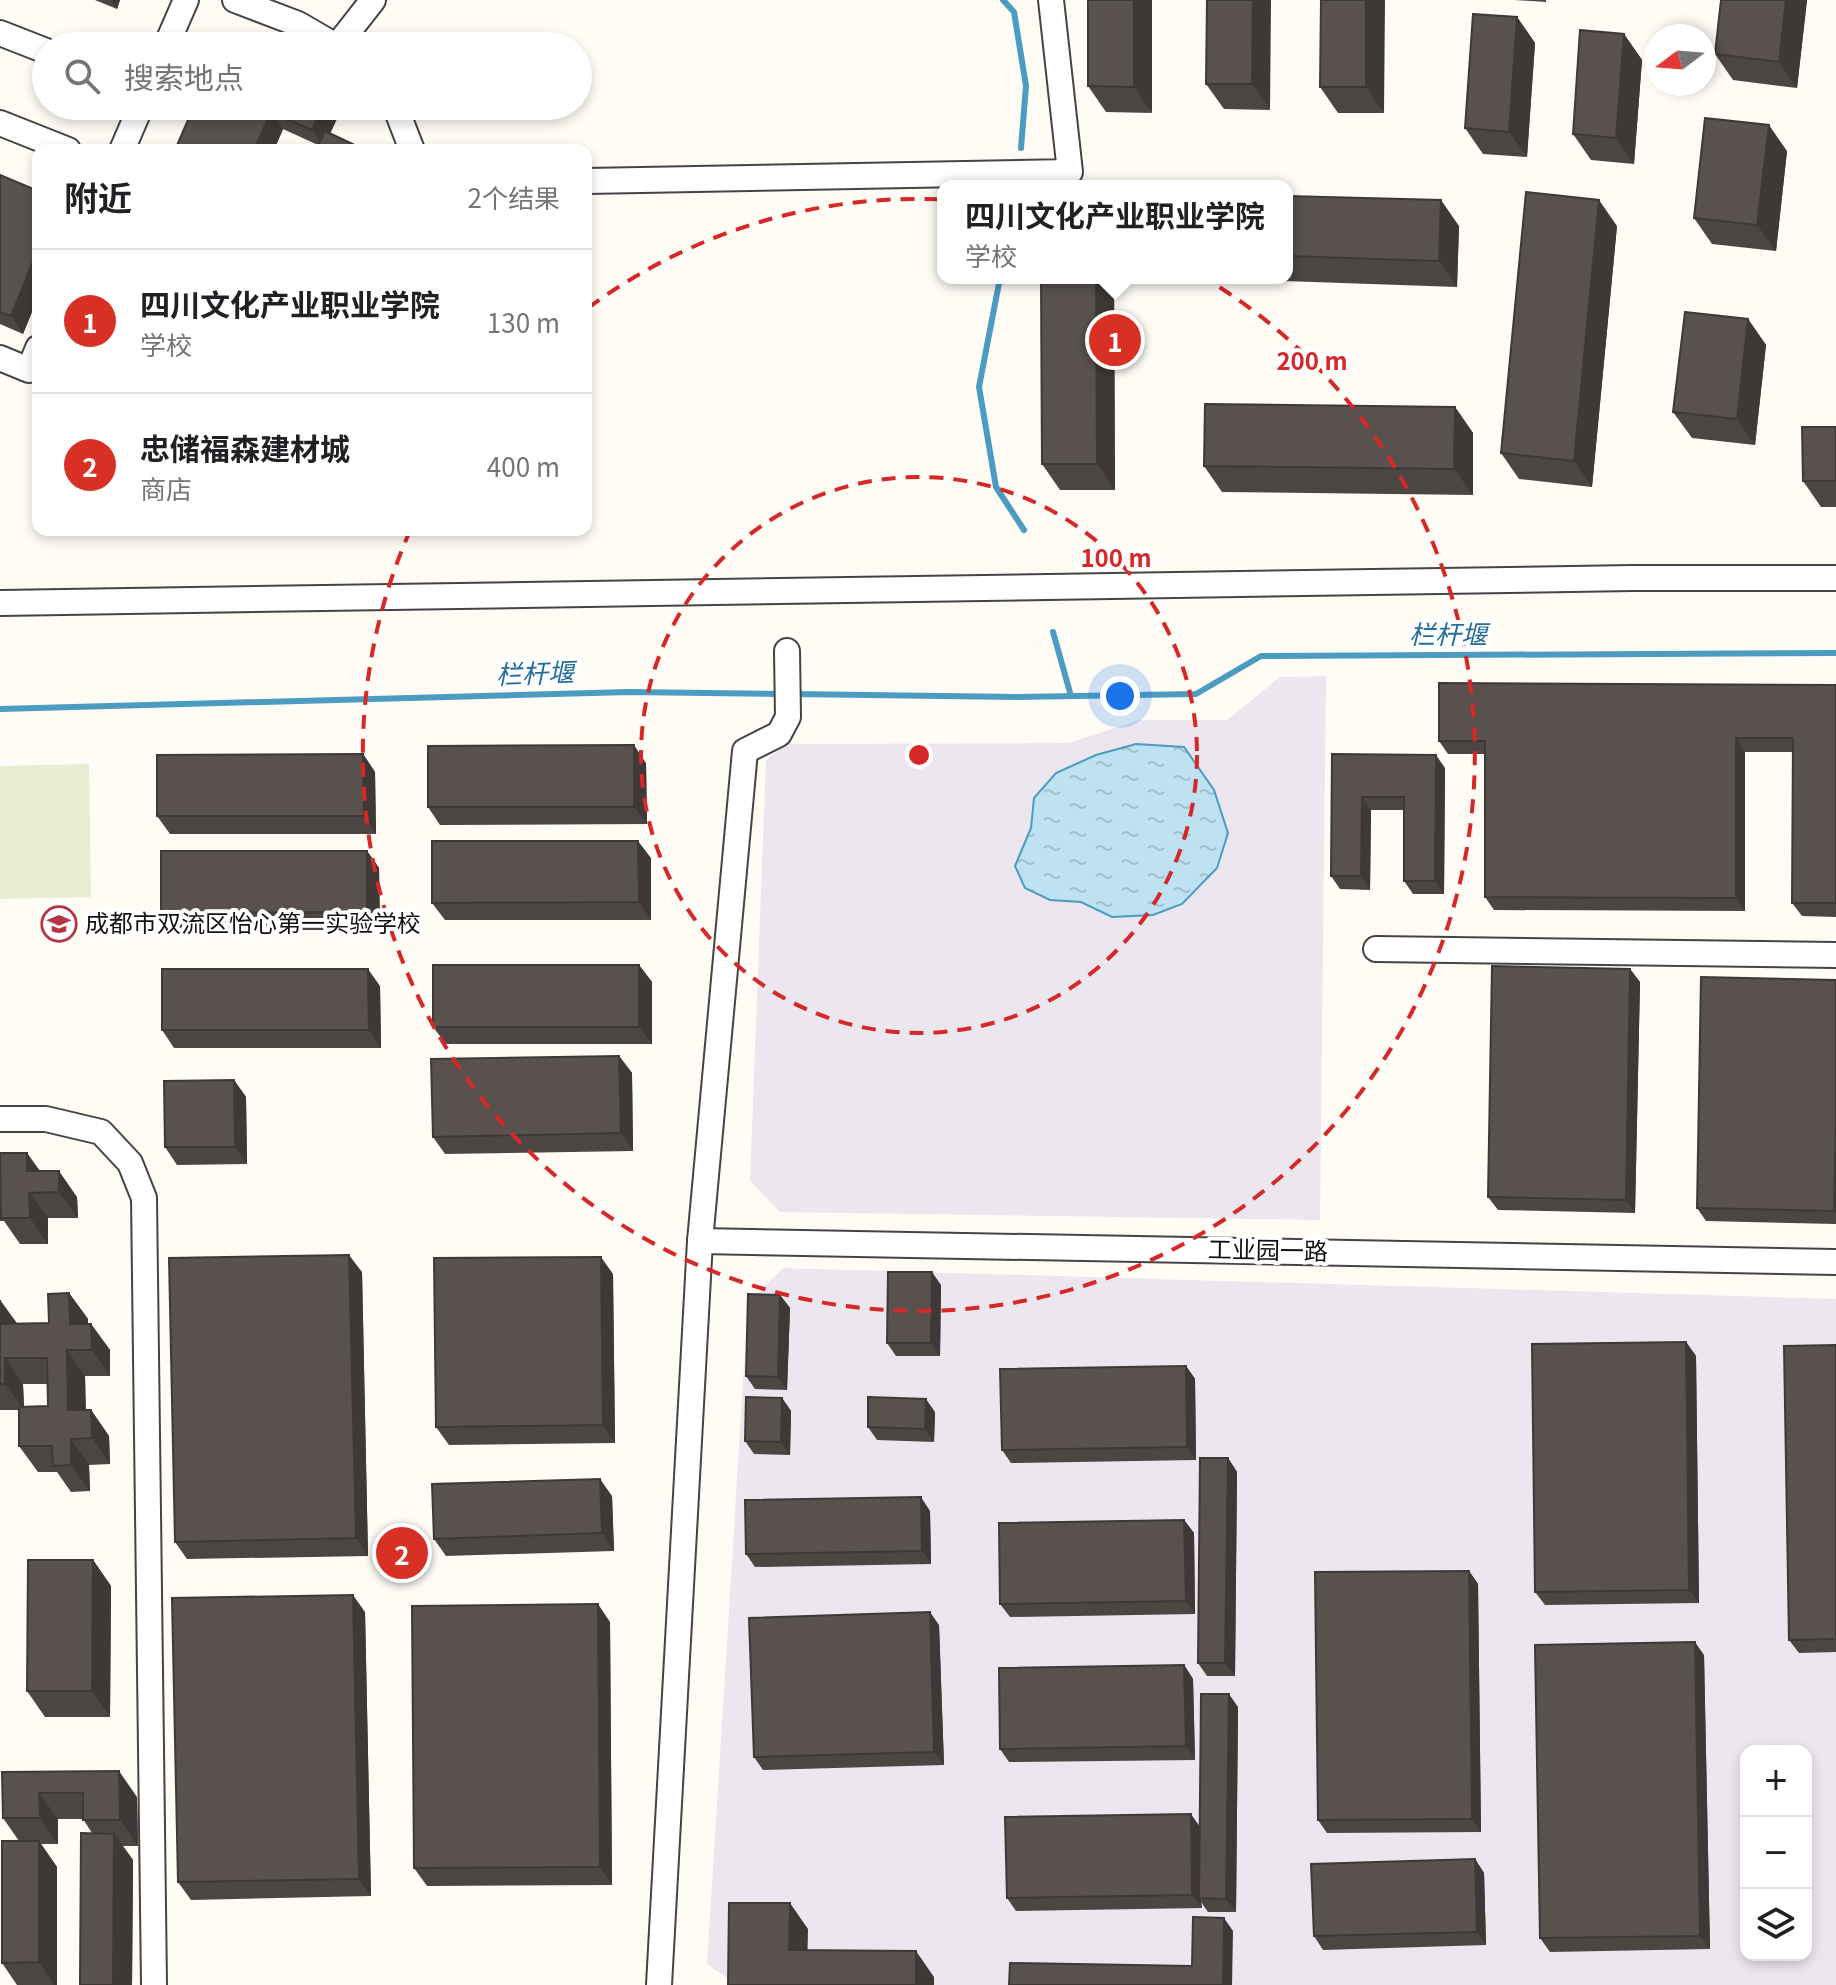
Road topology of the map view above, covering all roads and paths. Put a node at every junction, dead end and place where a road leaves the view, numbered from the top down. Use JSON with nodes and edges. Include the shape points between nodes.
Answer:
{"nodes":[{"id":1,"x":186,"y":0,"type":"edge"},
{"id":2,"x":235,"y":0,"type":"edge"},
{"id":3,"x":373,"y":0,"type":"edge"},
{"id":4,"x":1051,"y":0,"type":"edge"},
{"id":5,"x":172,"y":32,"type":"edge"},
{"id":6,"x":312,"y":32,"type":"edge"},
{"id":7,"x":348,"y":32,"type":"edge"},
{"id":8,"x":0,"y":33,"type":"edge"},
{"id":9,"x":32,"y":46,"type":"edge"},
{"id":10,"x":135,"y":120,"type":"edge"},
{"id":11,"x":400,"y":120,"type":"edge"},
{"id":12,"x":0,"y":123,"type":"edge"},
{"id":13,"x":53,"y":144,"type":"edge"},
{"id":14,"x":125,"y":144,"type":"edge"},
{"id":15,"x":410,"y":144,"type":"edge"},
{"id":16,"x":592,"y":181,"type":"edge"},
{"id":17,"x":0,"y":358,"type":"edge"},
{"id":18,"x":32,"y":363,"type":"edge"},
{"id":19,"x":1836,"y":578,"type":"edge"},
{"id":20,"x":0,"y":603,"type":"edge"},
{"id":21,"x":787,"y":664,"type":"dead end"},
{"id":22,"x":1376,"y":949,"type":"dead end"},
{"id":23,"x":1836,"y":955,"type":"edge"},
{"id":24,"x":0,"y":1119,"type":"edge"},
{"id":25,"x":700,"y":1241,"type":"junction"},
{"id":26,"x":1836,"y":1262,"type":"edge"},
{"id":27,"x":154,"y":1985,"type":"edge"},
{"id":28,"x":659,"y":1985,"type":"edge"}],
"edges":[{"from":1,"to":5,"type":"street"},
{"from":2,"to":6,"type":"street"},
{"from":3,"to":7,"type":"street"},
{"from":4,"to":16,"type":"street","via":[[1070,172]]},
{"from":8,"to":9,"type":"street"},
{"from":10,"to":14,"type":"street"},
{"from":11,"to":15,"type":"street"},
{"from":12,"to":13,"type":"street"},
{"from":17,"to":18,"type":"street","via":[[29,370]]},
{"from":19,"to":20,"type":"street"},
{"from":21,"to":25,"type":"street","via":[[788,717],[779,734],[745,751]]},
{"from":22,"to":23,"type":"street"},
{"from":24,"to":27,"type":"street","via":[[46,1119],[101,1132],[130,1163],[144,1198]]},
{"from":25,"to":26,"type":"street","name":"工业园一路"},
{"from":25,"to":28,"type":"street"}]}
